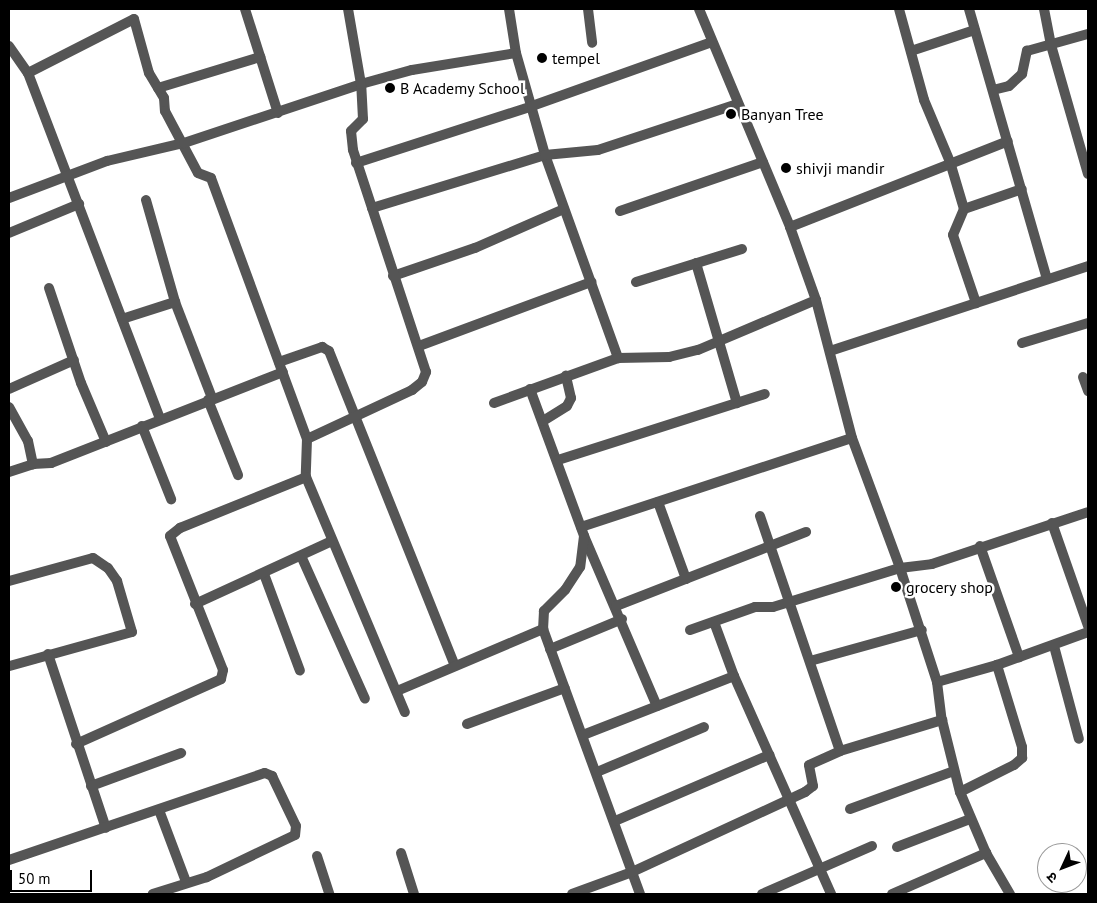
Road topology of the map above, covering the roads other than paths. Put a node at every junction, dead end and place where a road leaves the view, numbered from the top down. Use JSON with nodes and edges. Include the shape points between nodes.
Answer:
{"nodes":[{"id":1,"x":245,"y":9,"type":"edge"},
{"id":2,"x":348,"y":9,"type":"edge"},
{"id":3,"x":509,"y":9,"type":"edge"},
{"id":4,"x":588,"y":9,"type":"edge"},
{"id":5,"x":699,"y":9,"type":"edge"},
{"id":6,"x":898,"y":9,"type":"edge"},
{"id":7,"x":969,"y":9,"type":"edge"},
{"id":8,"x":1044,"y":9,"type":"edge"},
{"id":9,"x":975,"y":30,"type":"junction"},
{"id":10,"x":1088,"y":34,"type":"edge"},
{"id":11,"x":712,"y":42,"type":"junction"},
{"id":12,"x":592,"y":43,"type":"dead end"},
{"id":13,"x":1051,"y":45,"type":"junction"},
{"id":14,"x":9,"y":49,"type":"edge"},
{"id":15,"x":911,"y":51,"type":"junction"},
{"id":16,"x":516,"y":52,"type":"junction"},
{"id":17,"x":260,"y":57,"type":"junction"},
{"id":18,"x":28,"y":72,"type":"junction"},
{"id":19,"x":361,"y":84,"type":"junction"},
{"id":20,"x":158,"y":88,"type":"junction"},
{"id":21,"x":993,"y":90,"type":"junction"},
{"id":22,"x":737,"y":104,"type":"junction"},
{"id":23,"x":532,"y":106,"type":"junction"},
{"id":24,"x":278,"y":113,"type":"junction"},
{"id":25,"x":1008,"y":141,"type":"junction"},
{"id":26,"x":184,"y":142,"type":"junction"},
{"id":27,"x":545,"y":155,"type":"junction"},
{"id":28,"x":1086,"y":155,"type":"edge"},
{"id":29,"x":356,"y":162,"type":"junction"},
{"id":30,"x":762,"y":162,"type":"junction"},
{"id":31,"x":950,"y":162,"type":"junction"},
{"id":32,"x":1088,"y":174,"type":"edge"},
{"id":33,"x":68,"y":175,"type":"junction"},
{"id":34,"x":1022,"y":189,"type":"junction"},
{"id":35,"x":9,"y":198,"type":"edge"},
{"id":36,"x":146,"y":200,"type":"dead end"},
{"id":37,"x":79,"y":204,"type":"junction"},
{"id":38,"x":372,"y":208,"type":"junction"},
{"id":39,"x":564,"y":209,"type":"junction"},
{"id":40,"x":964,"y":209,"type":"junction"},
{"id":41,"x":620,"y":211,"type":"dead end"},
{"id":42,"x":790,"y":227,"type":"junction"},
{"id":43,"x":9,"y":233,"type":"edge"},
{"id":44,"x":742,"y":249,"type":"dead end"},
{"id":45,"x":696,"y":263,"type":"junction"},
{"id":46,"x":1088,"y":266,"type":"edge"},
{"id":47,"x":393,"y":276,"type":"junction"},
{"id":48,"x":1047,"y":279,"type":"junction"},
{"id":49,"x":591,"y":282,"type":"junction"},
{"id":50,"x":636,"y":282,"type":"dead end"},
{"id":51,"x":49,"y":288,"type":"dead end"},
{"id":52,"x":816,"y":300,"type":"junction"},
{"id":53,"x":175,"y":302,"type":"junction"},
{"id":54,"x":976,"y":303,"type":"junction"},
{"id":55,"x":122,"y":318,"type":"junction"},
{"id":56,"x":1088,"y":323,"type":"edge"},
{"id":57,"x":719,"y":338,"type":"junction"},
{"id":58,"x":1022,"y":343,"type":"dead end"},
{"id":59,"x":419,"y":346,"type":"junction"},
{"id":60,"x":830,"y":351,"type":"junction"},
{"id":61,"x":618,"y":358,"type":"junction"},
{"id":62,"x":74,"y":360,"type":"junction"},
{"id":63,"x":281,"y":367,"type":"junction"},
{"id":64,"x":566,"y":376,"type":"junction"},
{"id":65,"x":1083,"y":377,"type":"dead end"},
{"id":66,"x":9,"y":389,"type":"edge"},
{"id":67,"x":530,"y":389,"type":"junction"},
{"id":68,"x":1088,"y":391,"type":"edge"},
{"id":69,"x":765,"y":394,"type":"dead end"},
{"id":70,"x":210,"y":399,"type":"junction"},
{"id":71,"x":494,"y":403,"type":"dead end"},
{"id":72,"x":737,"y":403,"type":"junction"},
{"id":73,"x":9,"y":407,"type":"edge"},
{"id":74,"x":355,"y":416,"type":"junction"},
{"id":75,"x":160,"y":419,"type":"junction"},
{"id":76,"x":543,"y":420,"type":"junction"},
{"id":77,"x":142,"y":426,"type":"junction"},
{"id":78,"x":852,"y":438,"type":"junction"},
{"id":79,"x":307,"y":439,"type":"junction"},
{"id":80,"x":106,"y":442,"type":"junction"},
{"id":81,"x":558,"y":460,"type":"junction"},
{"id":82,"x":33,"y":464,"type":"junction"},
{"id":83,"x":9,"y":472,"type":"edge"},
{"id":84,"x":238,"y":475,"type":"dead end"},
{"id":85,"x":306,"y":478,"type":"junction"},
{"id":86,"x":172,"y":499,"type":"dead end"},
{"id":87,"x":658,"y":502,"type":"junction"},
{"id":88,"x":1088,"y":512,"type":"edge"},
{"id":89,"x":760,"y":516,"type":"dead end"},
{"id":90,"x":1052,"y":523,"type":"junction"},
{"id":91,"x":583,"y":532,"type":"junction"},
{"id":92,"x":806,"y":532,"type":"dead end"},
{"id":93,"x":332,"y":541,"type":"junction"},
{"id":94,"x":770,"y":546,"type":"junction"},
{"id":95,"x":980,"y":546,"type":"junction"},
{"id":96,"x":302,"y":558,"type":"junction"},
{"id":97,"x":900,"y":568,"type":"junction"},
{"id":98,"x":264,"y":574,"type":"junction"},
{"id":99,"x":686,"y":579,"type":"junction"},
{"id":100,"x":9,"y":581,"type":"edge"},
{"id":101,"x":790,"y":602,"type":"junction"},
{"id":102,"x":195,"y":604,"type":"junction"},
{"id":103,"x":616,"y":606,"type":"junction"},
{"id":104,"x":622,"y":619,"type":"junction"},
{"id":105,"x":714,"y":622,"type":"junction"},
{"id":106,"x":1088,"y":626,"type":"edge"},
{"id":107,"x":543,"y":629,"type":"junction"},
{"id":108,"x":690,"y":630,"type":"dead end"},
{"id":109,"x":922,"y":630,"type":"junction"},
{"id":110,"x":1088,"y":632,"type":"edge"},
{"id":111,"x":1054,"y":646,"type":"junction"},
{"id":112,"x":550,"y":649,"type":"junction"},
{"id":113,"x":48,"y":654,"type":"junction"},
{"id":114,"x":1019,"y":657,"type":"junction"},
{"id":115,"x":810,"y":662,"type":"junction"},
{"id":116,"x":997,"y":665,"type":"junction"},
{"id":117,"x":9,"y":666,"type":"edge"},
{"id":118,"x":455,"y":666,"type":"junction"},
{"id":119,"x":300,"y":670,"type":"dead end"},
{"id":120,"x":734,"y":676,"type":"junction"},
{"id":121,"x":937,"y":682,"type":"junction"},
{"id":122,"x":565,"y":688,"type":"junction"},
{"id":123,"x":397,"y":691,"type":"junction"},
{"id":124,"x":364,"y":700,"type":"dead end"},
{"id":125,"x":657,"y":706,"type":"junction"},
{"id":126,"x":405,"y":712,"type":"dead end"},
{"id":127,"x":942,"y":720,"type":"junction"},
{"id":128,"x":467,"y":724,"type":"dead end"},
{"id":129,"x":704,"y":727,"type":"dead end"},
{"id":130,"x":583,"y":735,"type":"junction"},
{"id":131,"x":1079,"y":739,"type":"dead end"},
{"id":132,"x":76,"y":744,"type":"junction"},
{"id":133,"x":840,"y":751,"type":"junction"},
{"id":134,"x":181,"y":753,"type":"dead end"},
{"id":135,"x":769,"y":755,"type":"junction"},
{"id":136,"x":954,"y":771,"type":"junction"},
{"id":137,"x":597,"y":772,"type":"junction"},
{"id":138,"x":91,"y":786,"type":"junction"},
{"id":139,"x":960,"y":792,"type":"junction"},
{"id":140,"x":788,"y":799,"type":"junction"},
{"id":141,"x":850,"y":809,"type":"dead end"},
{"id":142,"x":159,"y":810,"type":"junction"},
{"id":143,"x":970,"y":819,"type":"junction"},
{"id":144,"x":615,"y":821,"type":"junction"},
{"id":145,"x":106,"y":828,"type":"junction"},
{"id":146,"x":872,"y":846,"type":"dead end"},
{"id":147,"x":897,"y":847,"type":"dead end"},
{"id":148,"x":401,"y":853,"type":"dead end"},
{"id":149,"x":986,"y":853,"type":"junction"},
{"id":150,"x":317,"y":856,"type":"dead end"},
{"id":151,"x":9,"y":860,"type":"edge"},
{"id":152,"x":819,"y":869,"type":"junction"},
{"id":153,"x":632,"y":872,"type":"junction"},
{"id":154,"x":186,"y":882,"type":"junction"},
{"id":155,"x":152,"y":894,"type":"edge"},
{"id":156,"x":329,"y":894,"type":"edge"},
{"id":157,"x":414,"y":894,"type":"edge"},
{"id":158,"x":572,"y":894,"type":"edge"},
{"id":159,"x":640,"y":894,"type":"edge"},
{"id":160,"x":762,"y":894,"type":"edge"},
{"id":161,"x":831,"y":894,"type":"edge"},
{"id":162,"x":892,"y":894,"type":"edge"},
{"id":163,"x":1010,"y":894,"type":"edge"}],
"edges":[{"from":1,"to":17,"type":"street"},
{"from":2,"to":19,"type":"street"},
{"from":3,"to":16,"type":"street"},
{"from":4,"to":12,"type":"street"},
{"from":5,"to":11,"type":"street"},
{"from":6,"to":15,"type":"street"},
{"from":7,"to":9,"type":"street"},
{"from":8,"to":13,"type":"street"},
{"from":9,"to":15,"type":"street"},
{"from":9,"to":21,"type":"street"},
{"from":10,"to":13,"type":"street"},
{"from":11,"to":22,"type":"street"},
{"from":11,"to":23,"type":"street"},
{"from":13,"to":21,"type":"street","via":[[1027,51],[1022,74],[1009,86]]},
{"from":13,"to":28,"type":"street"},
{"from":14,"to":18,"type":"street"},
{"from":15,"to":31,"type":"street","via":[[924,100]]},
{"from":16,"to":19,"type":"street","via":[[412,70]]},
{"from":16,"to":23,"type":"street"},
{"from":17,"to":20,"type":"street"},
{"from":17,"to":24,"type":"street"},
{"from":18,"to":20,"type":"street","via":[[134,19],[149,73]]},
{"from":18,"to":33,"type":"street"},
{"from":19,"to":24,"type":"street"},
{"from":19,"to":29,"type":"street","via":[[363,119],[351,131]]},
{"from":20,"to":26,"type":"street","via":[[165,110]]},
{"from":21,"to":25,"type":"street"},
{"from":22,"to":27,"type":"street","via":[[598,150]]},
{"from":22,"to":30,"type":"street"},
{"from":23,"to":27,"type":"street"},
{"from":23,"to":29,"type":"street"},
{"from":24,"to":26,"type":"street"},
{"from":25,"to":31,"type":"street"},
{"from":25,"to":34,"type":"street"},
{"from":26,"to":33,"type":"street"},
{"from":26,"to":63,"type":"street","via":[[198,173],[211,178]]},
{"from":27,"to":38,"type":"street"},
{"from":27,"to":39,"type":"street"},
{"from":28,"to":32,"type":"street"},
{"from":29,"to":38,"type":"street"},
{"from":30,"to":41,"type":"street"},
{"from":30,"to":42,"type":"street"},
{"from":31,"to":40,"type":"street"},
{"from":31,"to":42,"type":"street"},
{"from":33,"to":35,"type":"street"},
{"from":33,"to":37,"type":"street"},
{"from":34,"to":40,"type":"street"},
{"from":34,"to":48,"type":"street"},
{"from":36,"to":53,"type":"street"},
{"from":37,"to":43,"type":"street"},
{"from":37,"to":55,"type":"street"},
{"from":38,"to":47,"type":"street"},
{"from":39,"to":47,"type":"street","via":[[475,248]]},
{"from":39,"to":49,"type":"street"},
{"from":40,"to":54,"type":"street","via":[[953,235]]},
{"from":42,"to":52,"type":"street"},
{"from":44,"to":45,"type":"street"},
{"from":45,"to":50,"type":"street"},
{"from":45,"to":57,"type":"street"},
{"from":46,"to":48,"type":"street"},
{"from":47,"to":59,"type":"street"},
{"from":48,"to":54,"type":"street"},
{"from":49,"to":59,"type":"street"},
{"from":49,"to":61,"type":"street"},
{"from":51,"to":62,"type":"street"},
{"from":52,"to":57,"type":"street"},
{"from":52,"to":60,"type":"street"},
{"from":53,"to":55,"type":"street"},
{"from":53,"to":70,"type":"street"},
{"from":54,"to":60,"type":"street"},
{"from":55,"to":75,"type":"street"},
{"from":56,"to":58,"type":"street"},
{"from":57,"to":61,"type":"street","via":[[698,350],[669,357]]},
{"from":57,"to":72,"type":"street"},
{"from":59,"to":74,"type":"street","via":[[426,372],[422,382]]},
{"from":60,"to":78,"type":"street"},
{"from":61,"to":64,"type":"street"},
{"from":62,"to":66,"type":"street"},
{"from":62,"to":80,"type":"street"},
{"from":63,"to":70,"type":"street"},
{"from":63,"to":74,"type":"street","via":[[326,348]]},
{"from":63,"to":79,"type":"street"},
{"from":64,"to":67,"type":"street"},
{"from":64,"to":76,"type":"street","via":[[571,398],[567,406]]},
{"from":65,"to":68,"type":"street"},
{"from":67,"to":71,"type":"street"},
{"from":67,"to":76,"type":"street"},
{"from":69,"to":72,"type":"street"},
{"from":70,"to":75,"type":"street"},
{"from":70,"to":84,"type":"street"},
{"from":72,"to":81,"type":"street"},
{"from":73,"to":82,"type":"street","via":[[28,441]]},
{"from":74,"to":79,"type":"street"},
{"from":74,"to":118,"type":"street"},
{"from":75,"to":77,"type":"street"},
{"from":76,"to":81,"type":"street"},
{"from":77,"to":80,"type":"street"},
{"from":77,"to":86,"type":"street"},
{"from":78,"to":87,"type":"street"},
{"from":78,"to":97,"type":"street"},
{"from":79,"to":85,"type":"street"},
{"from":80,"to":82,"type":"street","via":[[51,463]]},
{"from":81,"to":91,"type":"street"},
{"from":82,"to":83,"type":"street"},
{"from":85,"to":93,"type":"street"},
{"from":85,"to":102,"type":"street","via":[[180,528],[170,536]]},
{"from":87,"to":91,"type":"street"},
{"from":87,"to":99,"type":"street"},
{"from":88,"to":90,"type":"street"},
{"from":89,"to":94,"type":"street"},
{"from":90,"to":95,"type":"street"},
{"from":90,"to":106,"type":"street"},
{"from":91,"to":103,"type":"street"},
{"from":91,"to":107,"type":"street","via":[[580,567],[565,590],[544,611]]},
{"from":92,"to":94,"type":"street"},
{"from":93,"to":96,"type":"street"},
{"from":93,"to":123,"type":"street"},
{"from":94,"to":99,"type":"street"},
{"from":94,"to":101,"type":"street"},
{"from":95,"to":97,"type":"street","via":[[932,564]]},
{"from":95,"to":114,"type":"street"},
{"from":96,"to":98,"type":"street"},
{"from":96,"to":124,"type":"street"},
{"from":97,"to":101,"type":"street"},
{"from":97,"to":109,"type":"street"},
{"from":98,"to":102,"type":"street"},
{"from":98,"to":119,"type":"street"},
{"from":99,"to":103,"type":"street"},
{"from":100,"to":113,"type":"street","via":[[93,558],[108,568],[117,581],[132,632]]},
{"from":101,"to":105,"type":"street","via":[[773,607],[755,607]]},
{"from":101,"to":115,"type":"street"},
{"from":102,"to":132,"type":"street","via":[[223,670],[221,678]]},
{"from":103,"to":104,"type":"street"},
{"from":104,"to":112,"type":"street"},
{"from":104,"to":125,"type":"street"},
{"from":105,"to":108,"type":"street"},
{"from":105,"to":120,"type":"street"},
{"from":107,"to":112,"type":"street"},
{"from":107,"to":118,"type":"street"},
{"from":109,"to":115,"type":"street"},
{"from":109,"to":121,"type":"street"},
{"from":110,"to":111,"type":"street"},
{"from":111,"to":114,"type":"street"},
{"from":111,"to":131,"type":"street"},
{"from":112,"to":122,"type":"street"},
{"from":113,"to":117,"type":"street"},
{"from":113,"to":132,"type":"street"},
{"from":114,"to":116,"type":"street"},
{"from":115,"to":133,"type":"street"},
{"from":116,"to":121,"type":"street"},
{"from":116,"to":139,"type":"street","via":[[1022,747],[1022,758]]},
{"from":118,"to":123,"type":"street"},
{"from":120,"to":125,"type":"street"},
{"from":120,"to":135,"type":"street"},
{"from":121,"to":127,"type":"street"},
{"from":122,"to":128,"type":"street"},
{"from":122,"to":130,"type":"street"},
{"from":123,"to":126,"type":"street"},
{"from":125,"to":130,"type":"street"},
{"from":127,"to":133,"type":"street"},
{"from":127,"to":136,"type":"street"},
{"from":129,"to":137,"type":"street"},
{"from":130,"to":137,"type":"street"},
{"from":132,"to":138,"type":"street"},
{"from":133,"to":140,"type":"street","via":[[809,765],[813,786]]},
{"from":134,"to":138,"type":"street"},
{"from":135,"to":140,"type":"street"},
{"from":135,"to":144,"type":"street"},
{"from":136,"to":139,"type":"street"},
{"from":136,"to":141,"type":"street"},
{"from":137,"to":144,"type":"street"},
{"from":138,"to":145,"type":"street"},
{"from":139,"to":143,"type":"street"},
{"from":140,"to":152,"type":"street"},
{"from":140,"to":153,"type":"street"},
{"from":142,"to":145,"type":"street"},
{"from":142,"to":154,"type":"street"},
{"from":142,"to":154,"type":"street","via":[[265,772],[272,776],[296,826],[295,835],[282,842],[207,877]]},
{"from":143,"to":147,"type":"street"},
{"from":143,"to":149,"type":"street"},
{"from":144,"to":153,"type":"street"},
{"from":145,"to":151,"type":"street"},
{"from":146,"to":152,"type":"street"},
{"from":148,"to":157,"type":"street"},
{"from":149,"to":162,"type":"street"},
{"from":149,"to":163,"type":"street"},
{"from":150,"to":156,"type":"street"},
{"from":152,"to":160,"type":"street"},
{"from":152,"to":161,"type":"street"},
{"from":153,"to":158,"type":"street"},
{"from":153,"to":159,"type":"street"},
{"from":154,"to":155,"type":"street"}]}
